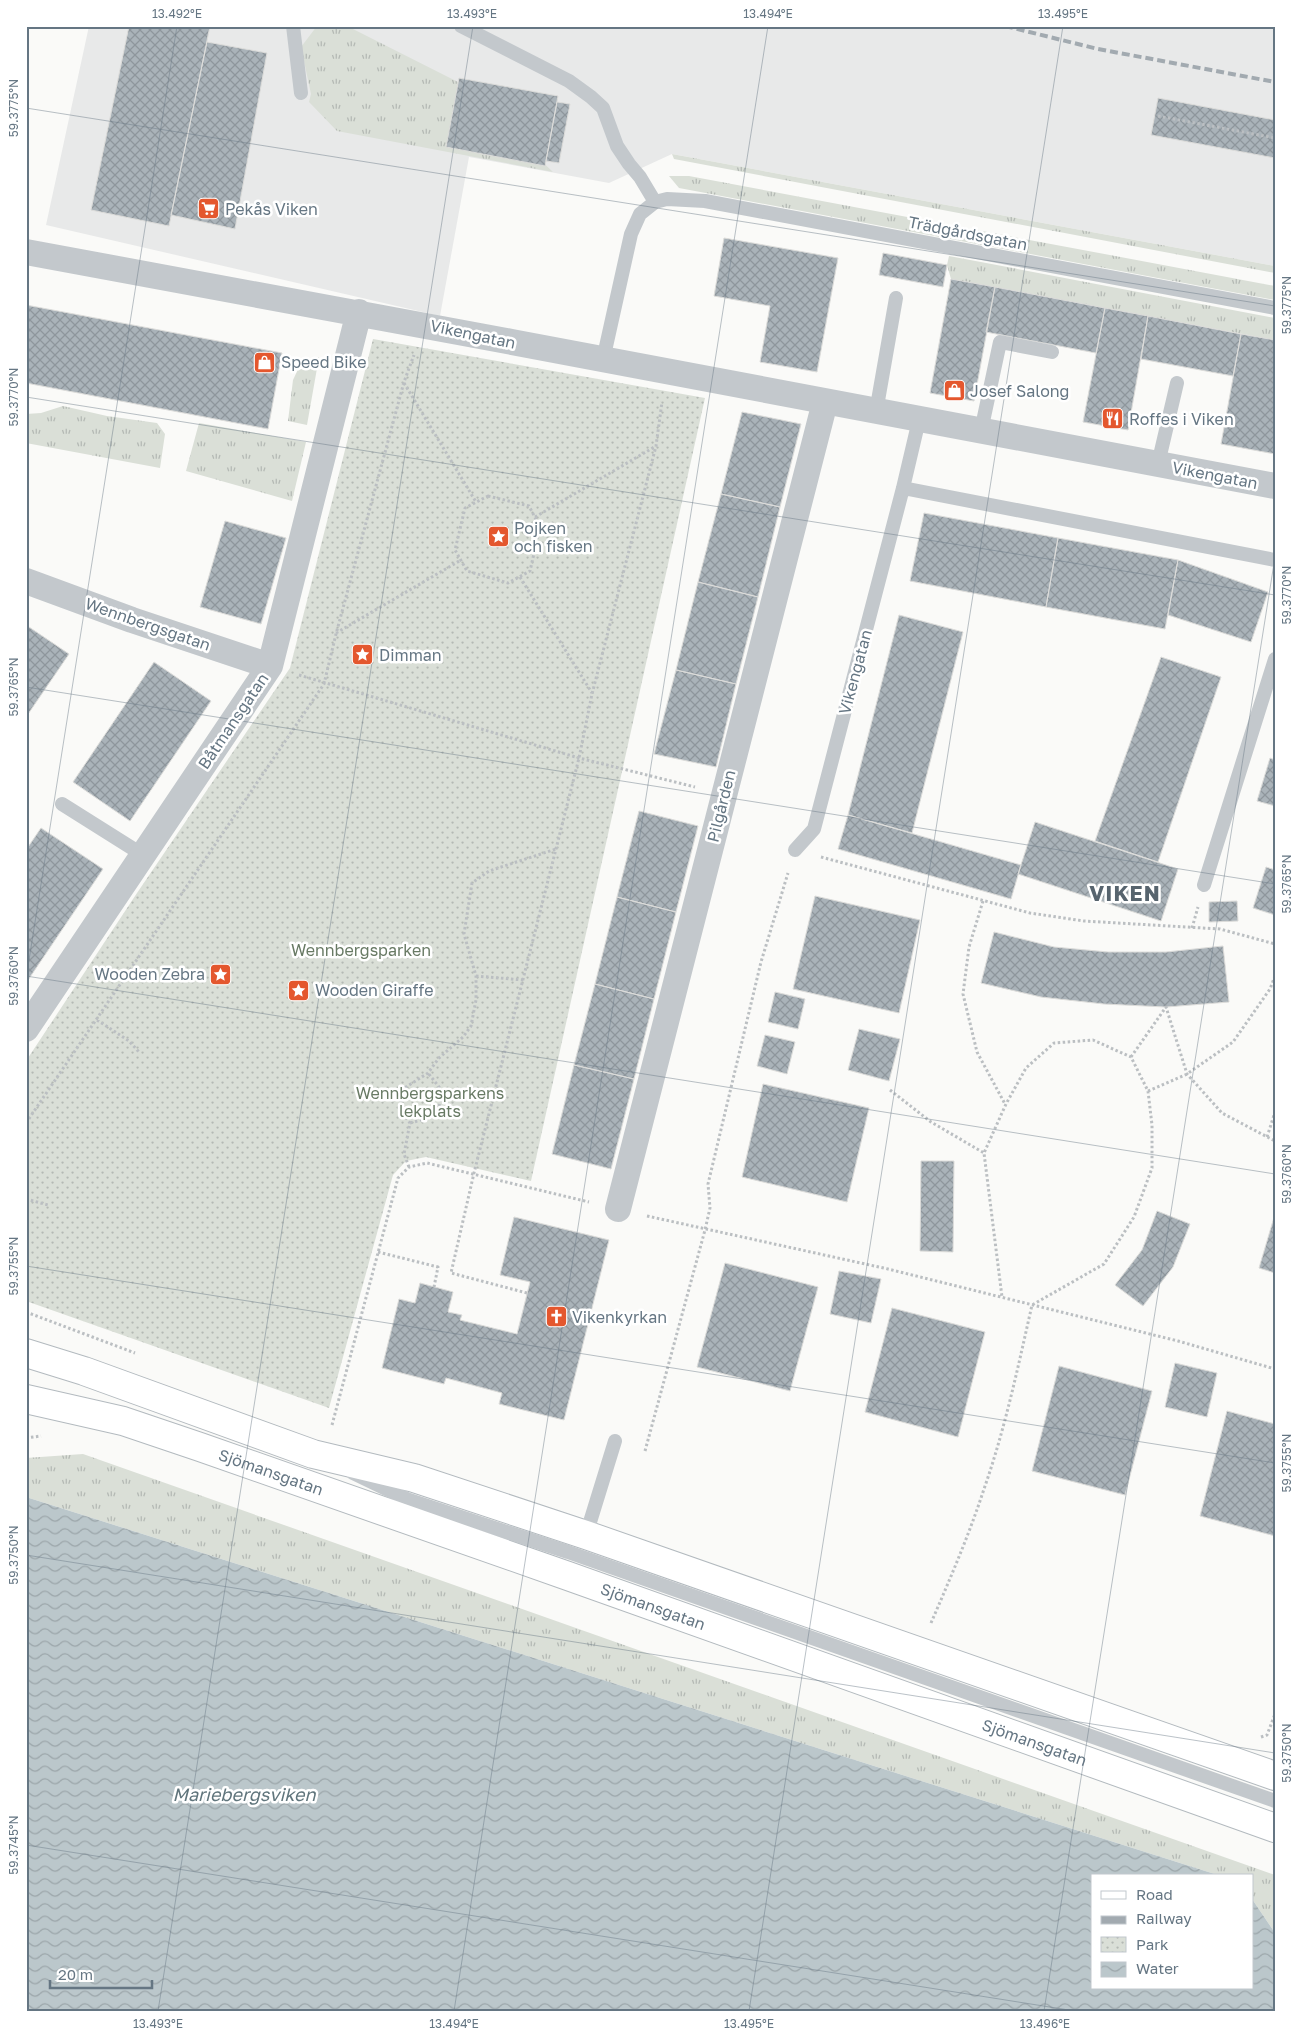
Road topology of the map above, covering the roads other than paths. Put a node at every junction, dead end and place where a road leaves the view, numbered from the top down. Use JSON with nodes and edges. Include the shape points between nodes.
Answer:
{"nodes":[{"id":1,"x":293,"y":26,"type":"edge"},
{"id":2,"x":461,"y":26,"type":"edge"},
{"id":3,"x":301,"y":93,"type":"dead end"},
{"id":4,"x":655,"y":202,"type":"junction"},
{"id":5,"x":26,"y":252,"type":"edge"},
{"id":6,"x":896,"y":298,"type":"dead end"},
{"id":7,"x":1275,"y":308,"type":"edge"},
{"id":8,"x":359,"y":312,"type":"junction"},
{"id":9,"x":1052,"y":352,"type":"dead end"},
{"id":10,"x":603,"y":360,"type":"junction"},
{"id":11,"x":1177,"y":383,"type":"dead end"},
{"id":12,"x":825,"y":402,"type":"junction"},
{"id":13,"x":876,"y":412,"type":"junction"},
{"id":14,"x":919,"y":420,"type":"junction"},
{"id":15,"x":981,"y":431,"type":"junction"},
{"id":16,"x":1158,"y":464,"type":"junction"},
{"id":17,"x":1275,"y":486,"type":"edge"},
{"id":18,"x":904,"y":488,"type":"junction"},
{"id":19,"x":1275,"y":560,"type":"edge"},
{"id":20,"x":26,"y":581,"type":"edge"},
{"id":21,"x":1275,"y":659,"type":"edge"},
{"id":22,"x":270,"y":666,"type":"junction"},
{"id":23,"x":62,"y":804,"type":"dead end"},
{"id":24,"x":795,"y":850,"type":"road end"},
{"id":25,"x":143,"y":855,"type":"junction"},
{"id":26,"x":1204,"y":885,"type":"dead end"},
{"id":27,"x":26,"y":1029,"type":"edge"},
{"id":28,"x":618,"y":1209,"type":"road end"},
{"id":29,"x":26,"y":1353,"type":"edge"},
{"id":30,"x":26,"y":1399,"type":"edge"},
{"id":31,"x":615,"y":1441,"type":"dead end"},
{"id":32,"x":312,"y":1454,"type":"junction"},
{"id":33,"x":586,"y":1535,"type":"junction"},
{"id":34,"x":1275,"y":1776,"type":"edge"},
{"id":35,"x":1275,"y":1801,"type":"edge"},
{"id":36,"x":1275,"y":1828,"type":"edge"}],
"edges":[{"from":1,"to":3,"type":"lane"},
{"from":2,"to":4,"type":"lane","via":[[569,81],[591,97],[603,108],[618,146]]},
{"from":4,"to":7,"type":"lane","name":"Trädgårdsgatan","via":[[679,199],[705,201]]},
{"from":4,"to":10,"type":"lane","via":[[640,214],[630,234]]},
{"from":5,"to":8,"type":"street","name":"Vikengatan"},
{"from":6,"to":13,"type":"lane"},
{"from":8,"to":10,"type":"street","name":"Vikengatan"},
{"from":8,"to":22,"type":"street","name":"Båtmansgatan"},
{"from":9,"to":15,"type":"lane","via":[[1000,342]]},
{"from":10,"to":12,"type":"street","name":"Vikengatan"},
{"from":11,"to":16,"type":"lane"},
{"from":12,"to":13,"type":"street","name":"Vikengatan"},
{"from":12,"to":28,"type":"street","name":"Pilgården"},
{"from":13,"to":14,"type":"street","name":"Vikengatan"},
{"from":14,"to":15,"type":"street","name":"Vikengatan"},
{"from":14,"to":18,"type":"lane","name":"Vikengatan"},
{"from":15,"to":16,"type":"street","name":"Vikengatan"},
{"from":16,"to":17,"type":"street","name":"Vikengatan"},
{"from":18,"to":19,"type":"lane"},
{"from":18,"to":24,"type":"lane","name":"Vikengatan","via":[[814,830]]},
{"from":20,"to":22,"type":"street","name":"Wennbergsgatan"},
{"from":21,"to":26,"type":"lane"},
{"from":22,"to":25,"type":"street","name":"Båtmansgatan"},
{"from":23,"to":25,"type":"lane"},
{"from":25,"to":27,"type":"street","name":"Båtmansgatan"},
{"from":29,"to":32,"type":"street","name":"Sjömansgatan"},
{"from":30,"to":36,"type":"street","name":"Sjömansgatan","via":[[123,1421],[200,1447]]},
{"from":31,"to":33,"type":"lane"},
{"from":32,"to":33,"type":"street","name":"Sjömansgatan","via":[[414,1478]]},
{"from":32,"to":35,"type":"lane","name":"Sjömansgatan","via":[[409,1500]]},
{"from":33,"to":34,"type":"street","name":"Sjömansgatan"}]}
